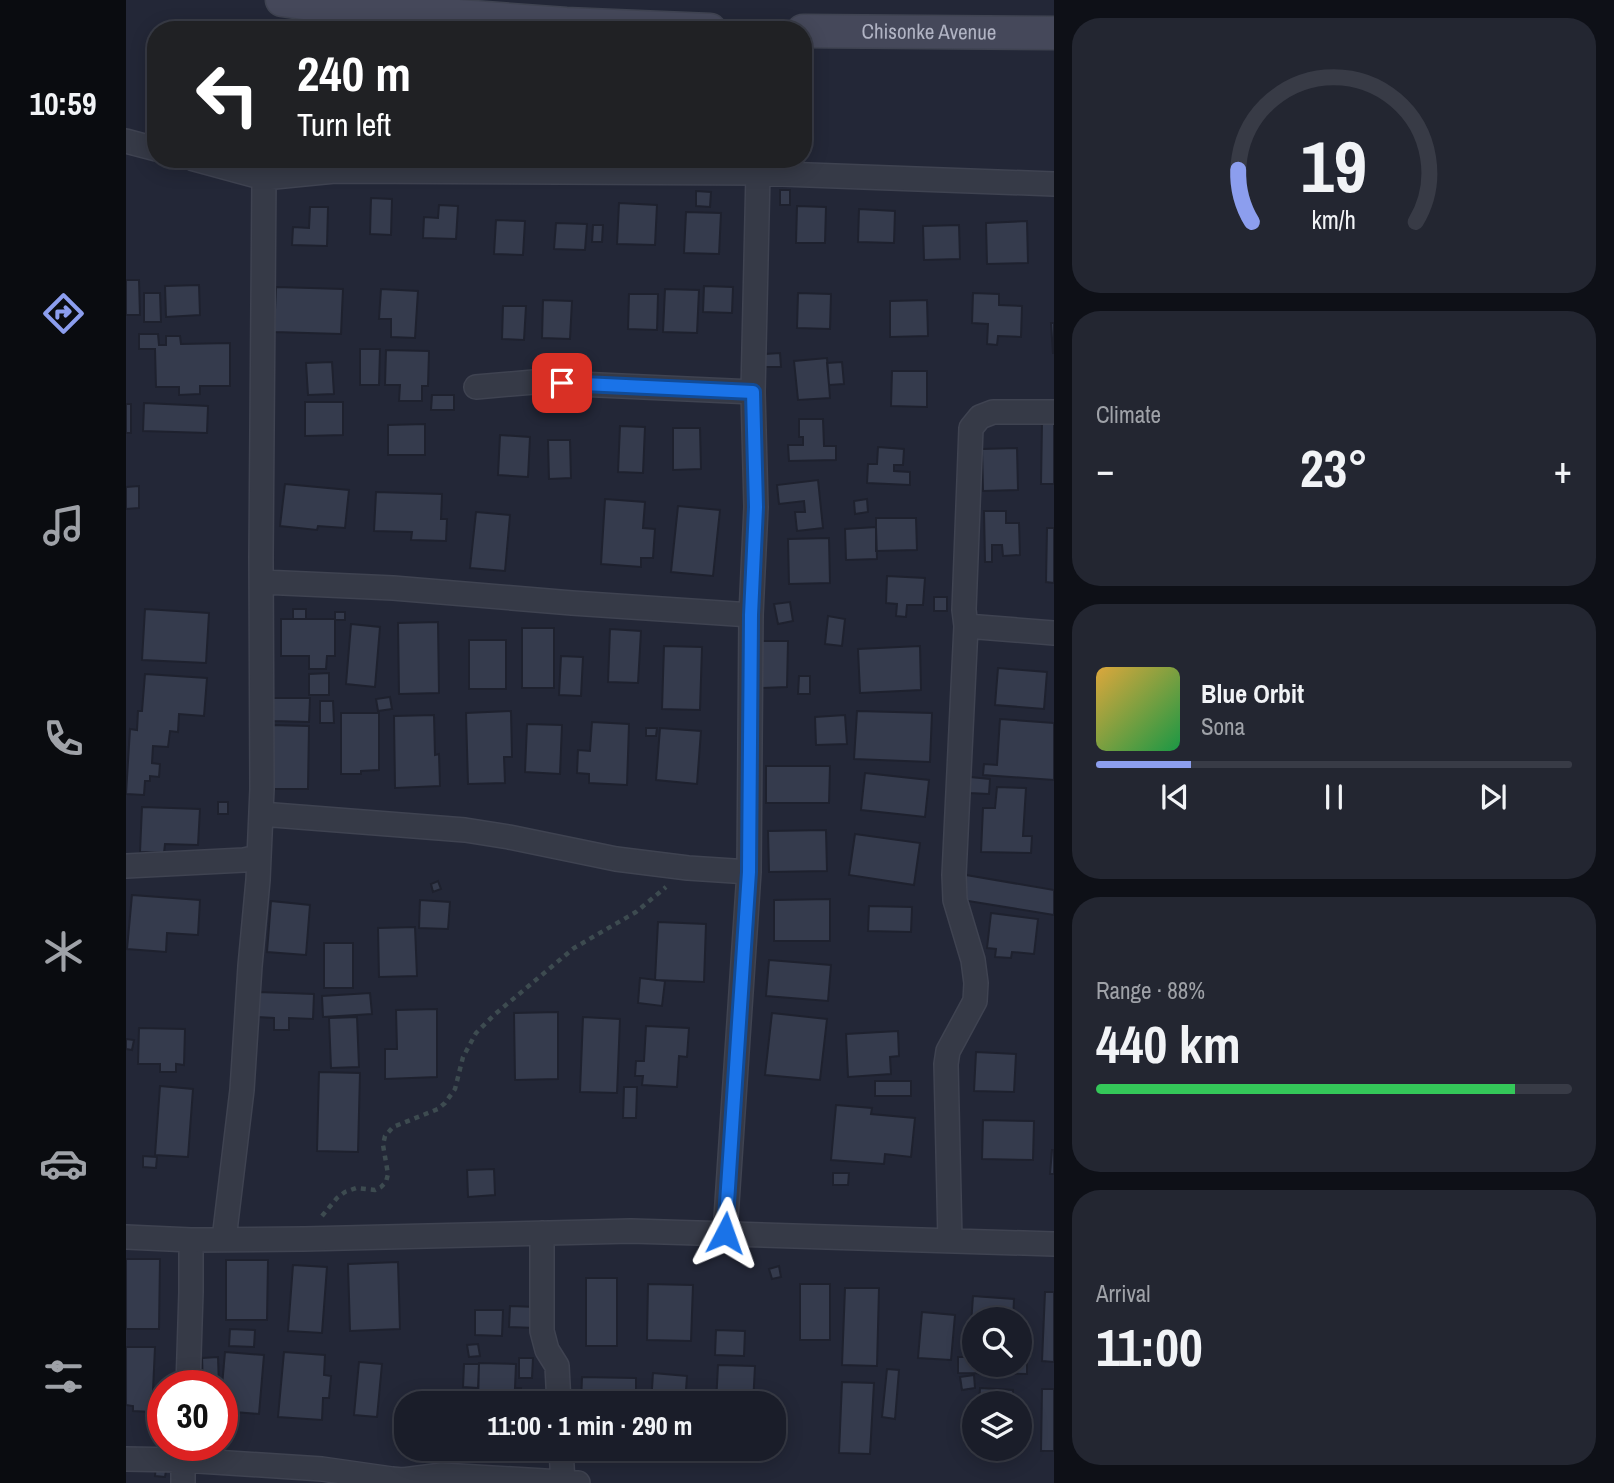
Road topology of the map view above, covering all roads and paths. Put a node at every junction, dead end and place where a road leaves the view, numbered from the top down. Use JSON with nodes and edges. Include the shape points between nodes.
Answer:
{"nodes":[{"id":1,"x":282,"y":0,"type":"edge"},
{"id":2,"x":356,"y":18,"type":"edge"},
{"id":3,"x":461,"y":21,"type":"edge"},
{"id":4,"x":812,"y":31,"type":"edge"},
{"id":5,"x":1054,"y":33,"type":"edge"},
{"id":6,"x":126,"y":141,"type":"edge"},
{"id":7,"x":147,"y":147,"type":"edge"},
{"id":8,"x":227,"y":168,"type":"edge"},
{"id":9,"x":423,"y":168,"type":"edge"},
{"id":10,"x":561,"y":168,"type":"edge"},
{"id":11,"x":758,"y":173,"type":"junction"},
{"id":12,"x":264,"y":178,"type":"junction"},
{"id":13,"x":1054,"y":184,"type":"edge"},
{"id":14,"x":476,"y":387,"type":"dead end"},
{"id":15,"x":753,"y":392,"type":"junction"},
{"id":16,"x":1054,"y":412,"type":"edge"},
{"id":17,"x":262,"y":583,"type":"junction"},
{"id":18,"x":751,"y":615,"type":"junction"},
{"id":19,"x":966,"y":626,"type":"junction"},
{"id":20,"x":1054,"y":633,"type":"edge"},
{"id":21,"x":261,"y":814,"type":"junction"},
{"id":22,"x":258,"y":857,"type":"junction"},
{"id":23,"x":126,"y":866,"type":"edge"},
{"id":24,"x":688,"y":868,"type":"junction"},
{"id":25,"x":749,"y":872,"type":"junction"},
{"id":26,"x":542,"y":1233,"type":"junction"},
{"id":27,"x":725,"y":1233,"type":"junction"},
{"id":28,"x":126,"y":1237,"type":"edge"},
{"id":29,"x":303,"y":1239,"type":"junction"},
{"id":30,"x":191,"y":1240,"type":"junction"},
{"id":31,"x":224,"y":1240,"type":"junction"},
{"id":32,"x":950,"y":1240,"type":"junction"},
{"id":33,"x":1054,"y":1244,"type":"edge"},
{"id":34,"x":189,"y":1370,"type":"edge"},
{"id":35,"x":558,"y":1391,"type":"edge"},
{"id":36,"x":147,"y":1457,"type":"edge"},
{"id":37,"x":238,"y":1459,"type":"edge"},
{"id":38,"x":126,"y":1460,"type":"edge"},
{"id":39,"x":184,"y":1461,"type":"edge"},
{"id":40,"x":562,"y":1461,"type":"edge"},
{"id":41,"x":183,"y":1483,"type":"edge"},
{"id":42,"x":563,"y":1483,"type":"edge"},
{"id":43,"x":578,"y":1483,"type":"edge"}],
"edges":[{"from":1,"to":2,"type":"street"},
{"from":2,"to":3,"type":"street"},
{"from":4,"to":5,"type":"street","name":"Chisonke Avenue"},
{"from":6,"to":7,"type":"street"},
{"from":8,"to":12,"type":"street"},
{"from":9,"to":12,"type":"street"},
{"from":10,"to":11,"type":"street"},
{"from":11,"to":13,"type":"street"},
{"from":11,"to":15,"type":"street"},
{"from":12,"to":17,"type":"street"},
{"from":14,"to":15,"type":"street","via":[[534,382]]},
{"from":15,"to":18,"type":"street","via":[[756,507]]},
{"from":16,"to":19,"type":"street","via":[[993,412],[980,417],[971,428]]},
{"from":17,"to":18,"type":"street","via":[[405,588]]},
{"from":17,"to":21,"type":"street"},
{"from":18,"to":25,"type":"street"},
{"from":19,"to":20,"type":"street"},
{"from":19,"to":32,"type":"street","via":[[954,875],[955,900],[976,983],[975,1000],[951,1043],[946,1065]]},
{"from":21,"to":22,"type":"street"},
{"from":21,"to":24,"type":"street","via":[[464,830]]},
{"from":22,"to":23,"type":"street"},
{"from":22,"to":31,"type":"street","via":[[242,1090]]},
{"from":24,"to":25,"type":"street"},
{"from":24,"to":29,"type":"path","via":[[636,912],[574,948],[494,1015],[476,1033],[445,1103],[393,1127],[386,1136],[386,1182],[375,1190],[345,1192]]},
{"from":25,"to":27,"type":"street"},
{"from":26,"to":27,"type":"street"},
{"from":26,"to":29,"type":"street"},
{"from":26,"to":35,"type":"street","via":[[542,1331],[557,1366]]},
{"from":27,"to":32,"type":"street"},
{"from":28,"to":30,"type":"street"},
{"from":29,"to":31,"type":"street"},
{"from":30,"to":31,"type":"street"},
{"from":30,"to":34,"type":"street"},
{"from":32,"to":33,"type":"street"},
{"from":36,"to":38,"type":"street"},
{"from":37,"to":42,"type":"street","via":[[392,1479],[442,1475]]},
{"from":39,"to":41,"type":"street"},
{"from":40,"to":42,"type":"street"},
{"from":42,"to":43,"type":"street"}]}
